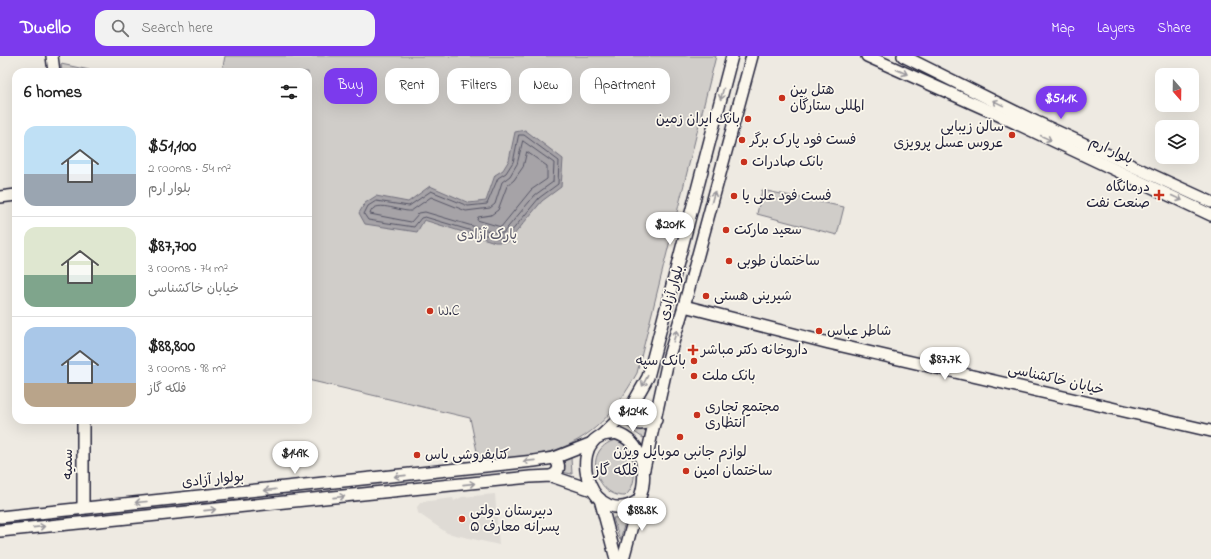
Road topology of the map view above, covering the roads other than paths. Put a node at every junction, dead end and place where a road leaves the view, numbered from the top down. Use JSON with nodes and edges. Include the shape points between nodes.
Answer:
{"nodes":[{"id":1,"x":52,"y":56,"type":"edge"},
{"id":2,"x":752,"y":56,"type":"edge"},
{"id":3,"x":867,"y":56,"type":"edge"},
{"id":4,"x":903,"y":56,"type":"edge"},
{"id":5,"x":731,"y":59,"type":"edge"},
{"id":6,"x":54,"y":68,"type":"edge"},
{"id":7,"x":12,"y":196,"type":"edge"},
{"id":8,"x":0,"y":197,"type":"edge"},
{"id":9,"x":1211,"y":202,"type":"edge"},
{"id":10,"x":1211,"y":215,"type":"edge"},
{"id":11,"x":684,"y":306,"type":"junction"},
{"id":12,"x":631,"y":407,"type":"junction"},
{"id":13,"x":656,"y":420,"type":"junction"},
{"id":14,"x":83,"y":424,"type":"edge"},
{"id":15,"x":1211,"y":431,"type":"edge"},
{"id":16,"x":602,"y":435,"type":"junction"},
{"id":17,"x":592,"y":442,"type":"junction"},
{"id":18,"x":554,"y":458,"type":"junction"},
{"id":19,"x":644,"y":469,"type":"junction"},
{"id":20,"x":551,"y":476,"type":"junction"},
{"id":21,"x":592,"y":490,"type":"junction"},
{"id":22,"x":185,"y":498,"type":"junction"},
{"id":23,"x":600,"y":499,"type":"junction"},
{"id":24,"x":639,"y":500,"type":"junction"},
{"id":25,"x":83,"y":508,"type":"junction"},
{"id":26,"x":186,"y":513,"type":"junction"},
{"id":27,"x":0,"y":517,"type":"edge"},
{"id":28,"x":0,"y":531,"type":"edge"},
{"id":29,"x":626,"y":546,"type":"junction"},
{"id":30,"x":616,"y":559,"type":"edge"},
{"id":31,"x":623,"y":559,"type":"edge"},
{"id":32,"x":628,"y":559,"type":"edge"}],
"edges":[{"from":1,"to":6,"type":"main road"},
{"from":11,"to":2,"type":"main road","name":"بلوار آزادی","one_way":true},
{"from":3,"to":10,"type":"main road","name":"بلوار ارم","one_way":true},
{"from":9,"to":4,"type":"main road","name":"بلوار ارم","one_way":true,"via":[[1030,119]]},
{"from":5,"to":12,"type":"main road","name":"بلوار آزادی","one_way":true,"via":[[648,377]]},
{"from":7,"to":8,"type":"main road"},
{"from":13,"to":11,"type":"main road","name":"بلوار آزادی","one_way":true,"via":[[669,356]]},
{"from":11,"to":15,"type":"main road","name":"خیابان خاکشناسی","via":[[829,343]]},
{"from":12,"to":13,"type":"main road","via":[[633,417],[640,424]]},
{"from":12,"to":16,"type":"main road","name":"بلوار آزادی"},
{"from":13,"to":19,"type":"main road","name":"بلوار آزادی"},
{"from":14,"to":25,"type":"main road","name":"سمیه"},
{"from":16,"to":17,"type":"main road"},
{"from":16,"to":19,"type":"main road","via":[[622,435],[636,448]]},
{"from":17,"to":18,"type":"main road","name":"بولوار آزادی"},
{"from":17,"to":21,"type":"main road","via":[[586,464]]},
{"from":18,"to":20,"type":"main road","via":[[559,469]]},
{"from":18,"to":22,"type":"main road","name":"بولوار آزادی","one_way":true},
{"from":19,"to":24,"type":"main road","via":[[643,490]]},
{"from":20,"to":21,"type":"main road"},
{"from":26,"to":20,"type":"main road","one_way":true},
{"from":21,"to":23,"type":"main road"},
{"from":22,"to":25,"type":"main road","name":"بولوار آزادی","one_way":true},
{"from":22,"to":26,"type":"main road"},
{"from":23,"to":24,"type":"main road","via":[[614,507],[624,508]]},
{"from":23,"to":30,"type":"main road"},
{"from":24,"to":29,"type":"main road"},
{"from":25,"to":27,"type":"main road","name":"بولوار آزادی"},
{"from":28,"to":26,"type":"main road","one_way":true},
{"from":29,"to":31,"type":"main road"},
{"from":29,"to":32,"type":"main road"}]}
